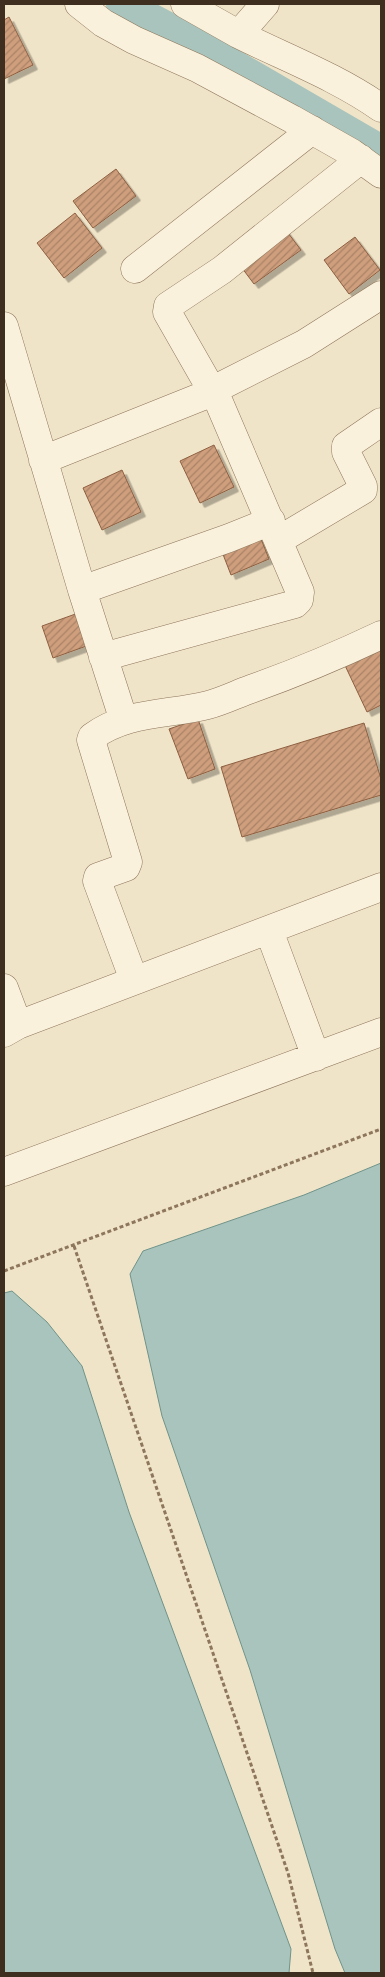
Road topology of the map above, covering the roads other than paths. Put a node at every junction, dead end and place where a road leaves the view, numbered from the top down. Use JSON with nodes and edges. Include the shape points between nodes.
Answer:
{"nodes":[{"id":1,"x":79,"y":4,"type":"edge"},
{"id":2,"x":185,"y":4,"type":"edge"},
{"id":3,"x":265,"y":4,"type":"edge"},
{"id":4,"x":239,"y":34,"type":"junction"},
{"id":5,"x":381,"y":108,"type":"edge"},
{"id":6,"x":312,"y":130,"type":"junction"},
{"id":7,"x":371,"y":167,"type":"edge"},
{"id":8,"x":135,"y":269,"type":"dead end"},
{"id":9,"x":381,"y":295,"type":"edge"},
{"id":10,"x":4,"y":326,"type":"edge"},
{"id":11,"x":214,"y":394,"type":"junction"},
{"id":12,"x":381,"y":422,"type":"edge"},
{"id":13,"x":43,"y":460,"type":"junction"},
{"id":14,"x":275,"y":530,"type":"junction"},
{"id":15,"x":82,"y":590,"type":"junction"},
{"id":16,"x":381,"y":635,"type":"edge"},
{"id":17,"x":104,"y":657,"type":"junction"},
{"id":18,"x":124,"y":720,"type":"junction"},
{"id":19,"x":381,"y":888,"type":"edge"},
{"id":20,"x":274,"y":944,"type":"dead end"},
{"id":21,"x":134,"y":980,"type":"junction"},
{"id":22,"x":4,"y":988,"type":"edge"},
{"id":23,"x":11,"y":1029,"type":"edge"},
{"id":24,"x":381,"y":1032,"type":"edge"},
{"id":25,"x":316,"y":1057,"type":"junction"},
{"id":26,"x":4,"y":1172,"type":"edge"}],
"edges":[{"from":1,"to":6,"type":"street","via":[[103,23],[134,40],[198,68]]},
{"from":2,"to":4,"type":"street"},
{"from":3,"to":4,"type":"street"},
{"from":4,"to":5,"type":"street","via":[[305,64]]},
{"from":6,"to":7,"type":"street"},
{"from":6,"to":8,"type":"street"},
{"from":7,"to":11,"type":"street","via":[[168,306],[167,312]]},
{"from":9,"to":11,"type":"street","via":[[304,344],[219,387]]},
{"from":10,"to":13,"type":"street"},
{"from":11,"to":13,"type":"street"},
{"from":11,"to":14,"type":"street"},
{"from":12,"to":14,"type":"street","via":[[346,446],[362,490]]},
{"from":13,"to":15,"type":"street"},
{"from":14,"to":15,"type":"street","via":[[212,544]]},
{"from":14,"to":17,"type":"street","via":[[300,592],[295,604]]},
{"from":15,"to":17,"type":"street"},
{"from":16,"to":18,"type":"street","via":[[344,653],[209,705]]},
{"from":17,"to":18,"type":"street"},
{"from":18,"to":21,"type":"street","via":[[94,735],[91,740],[128,862],[126,867],[97,881]]},
{"from":19,"to":21,"type":"street"},
{"from":20,"to":25,"type":"street"},
{"from":21,"to":23,"type":"street"},
{"from":22,"to":23,"type":"street"},
{"from":24,"to":25,"type":"street"},
{"from":25,"to":26,"type":"street"}]}
